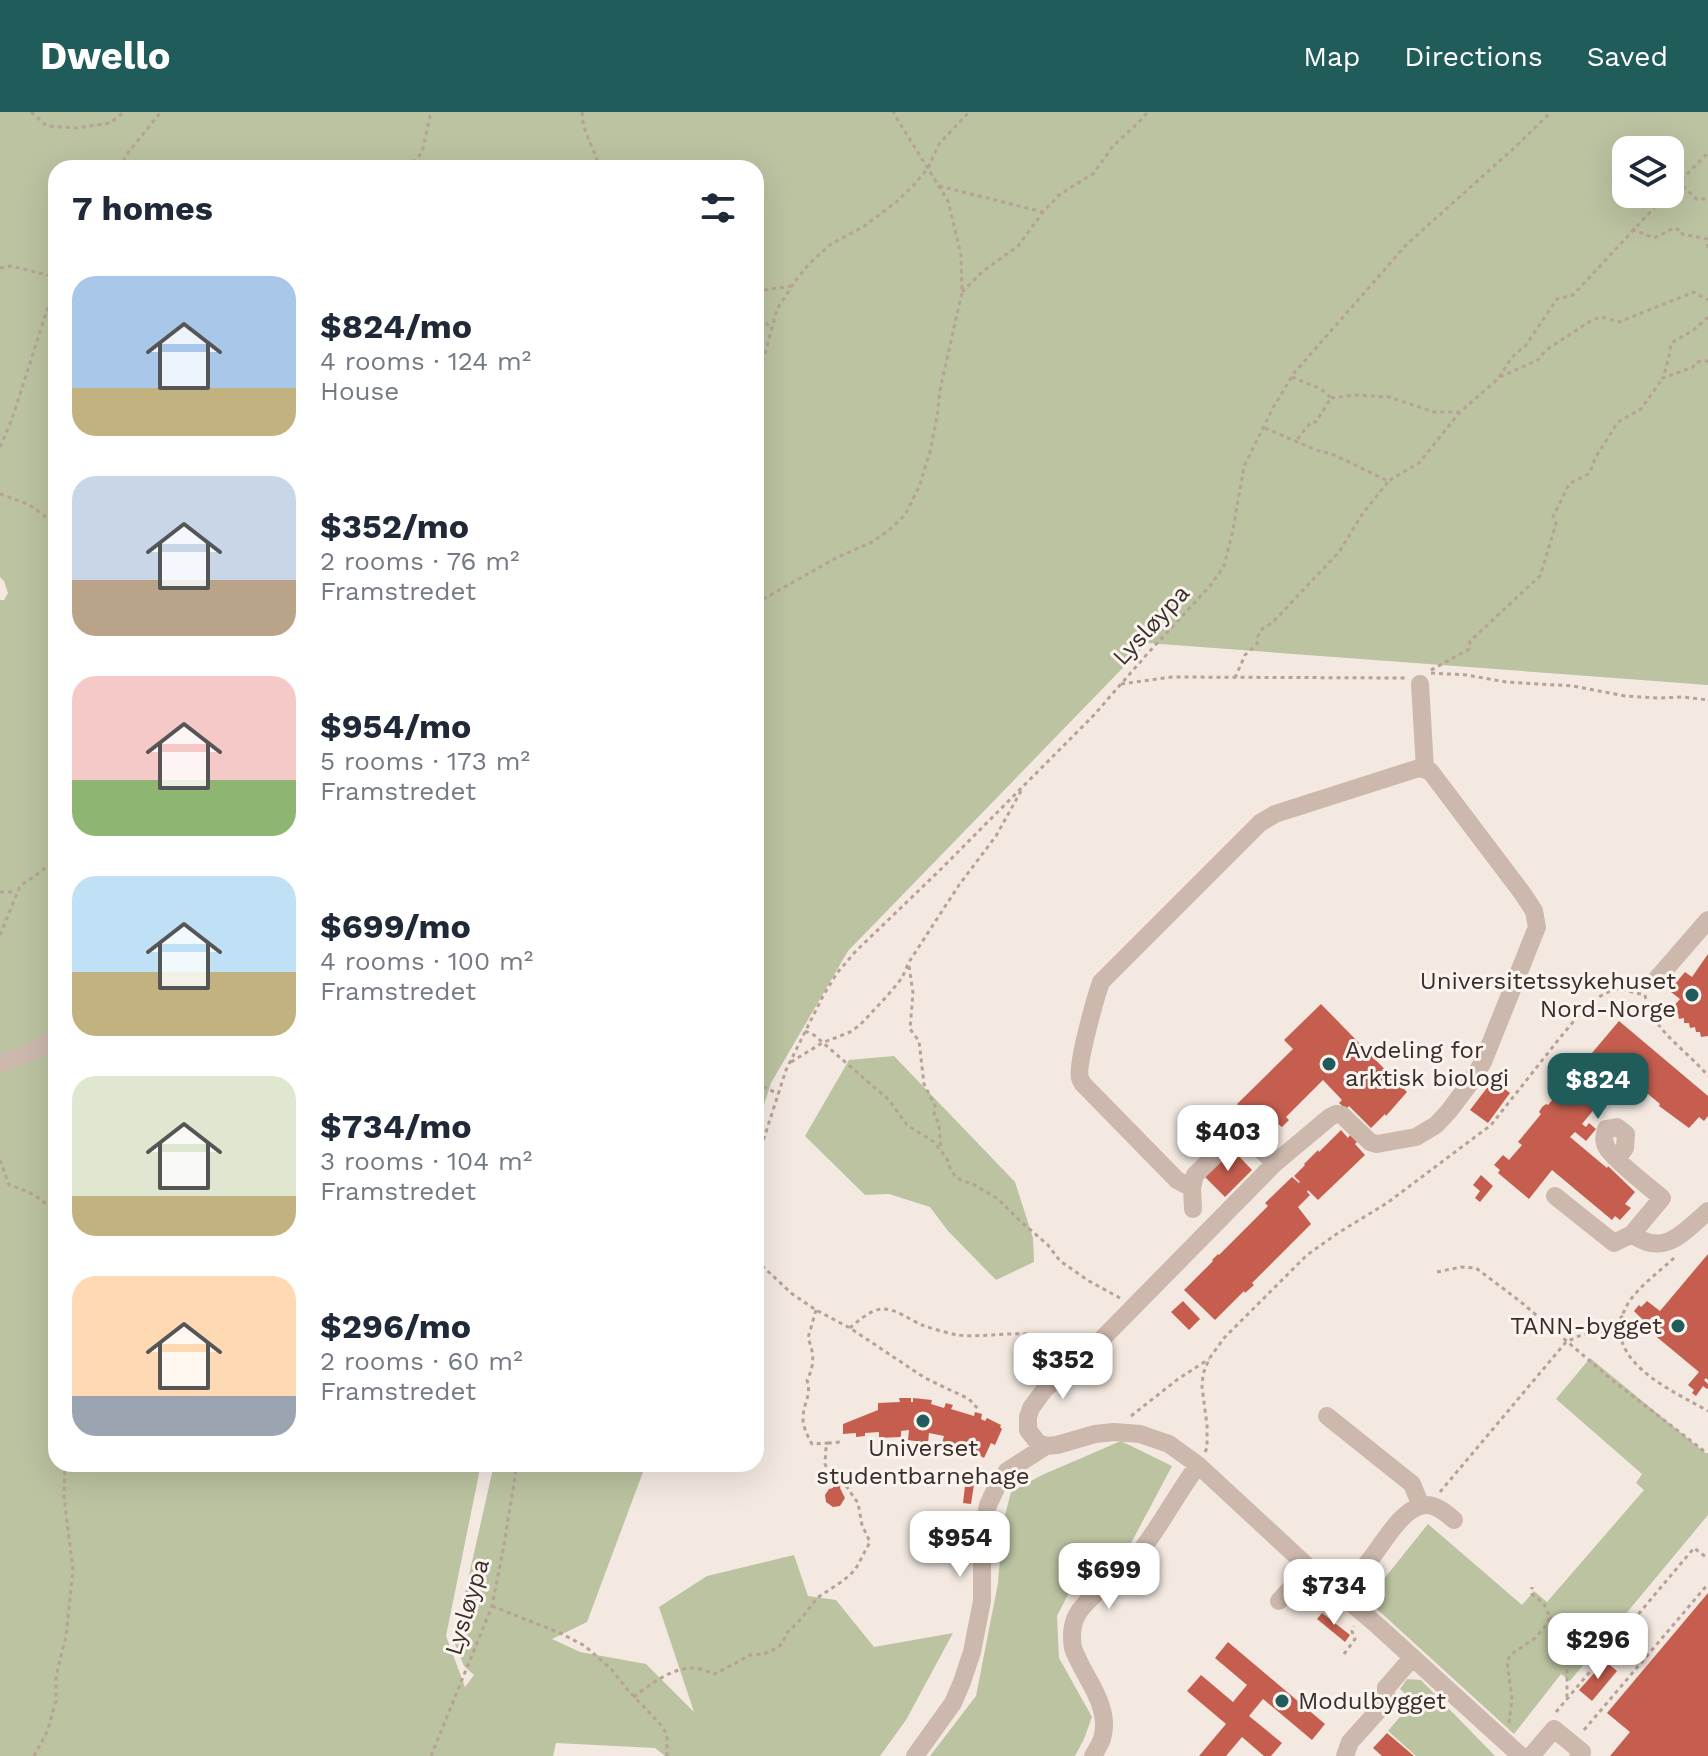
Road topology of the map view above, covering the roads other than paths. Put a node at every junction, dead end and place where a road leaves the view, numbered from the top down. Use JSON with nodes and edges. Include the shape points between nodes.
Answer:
{"nodes":[{"id":1,"x":1423,"y":679,"type":"road end"},
{"id":2,"x":1425,"y":769,"type":"junction"},
{"id":3,"x":1708,"y":920,"type":"edge"},
{"id":4,"x":1655,"y":981,"type":"dead end"},
{"id":5,"x":48,"y":1042,"type":"edge"},
{"id":6,"x":0,"y":1063,"type":"edge"},
{"id":7,"x":1617,"y":1159,"type":"dead end"},
{"id":8,"x":1275,"y":1163,"type":"junction"},
{"id":9,"x":1192,"y":1188,"type":"junction"},
{"id":10,"x":1555,"y":1196,"type":"dead end"},
{"id":11,"x":1193,"y":1209,"type":"dead end"},
{"id":12,"x":1708,"y":1211,"type":"edge"},
{"id":13,"x":1632,"y":1234,"type":"junction"},
{"id":14,"x":1327,"y":1416,"type":"dead end"},
{"id":15,"x":1046,"y":1446,"type":"junction"},
{"id":16,"x":1198,"y":1465,"type":"junction"},
{"id":17,"x":1425,"y":1505,"type":"junction"},
{"id":18,"x":1454,"y":1520,"type":"dead end"},
{"id":19,"x":1309,"y":1568,"type":"junction"},
{"id":20,"x":1339,"y":1594,"type":"junction"},
{"id":21,"x":1279,"y":1601,"type":"dead end"},
{"id":22,"x":1412,"y":1658,"type":"junction"},
{"id":23,"x":1575,"y":1750,"type":"edge"},
{"id":24,"x":1346,"y":1755,"type":"edge"},
{"id":25,"x":915,"y":1756,"type":"edge"},
{"id":26,"x":1093,"y":1756,"type":"edge"},
{"id":27,"x":1521,"y":1756,"type":"edge"},
{"id":28,"x":1531,"y":1756,"type":"edge"}],
"edges":[{"from":1,"to":2,"type":"street"},
{"from":2,"to":8,"type":"street","via":[[1534,911],[1537,927],[1529,951],[1478,1070],[1436,1125],[1416,1137],[1377,1144],[1336,1114]]},
{"from":2,"to":9,"type":"street","via":[[1260,823],[1101,982],[1080,1078],[1177,1180]]},
{"from":3,"to":4,"type":"street"},
{"from":5,"to":6,"type":"street"},
{"from":7,"to":13,"type":"street","via":[[1662,1198]]},
{"from":8,"to":9,"type":"street","via":[[1238,1133],[1195,1175]]},
{"from":8,"to":15,"type":"street","via":[[1045,1389],[1031,1408],[1028,1430]]},
{"from":9,"to":11,"type":"street"},
{"from":10,"to":13,"type":"street","via":[[1614,1243]]},
{"from":12,"to":13,"type":"street","via":[[1684,1233],[1661,1244],[1644,1243]]},
{"from":14,"to":17,"type":"street","via":[[1412,1484]]},
{"from":15,"to":16,"type":"street","via":[[1128,1432],[1169,1444]]},
{"from":15,"to":25,"type":"street","via":[[1007,1471],[988,1505],[981,1545],[982,1601],[972,1652],[953,1703]]},
{"from":16,"to":19,"type":"street"},
{"from":16,"to":26,"type":"street","via":[[1139,1553],[1074,1620],[1073,1648],[1101,1705],[1102,1737]]},
{"from":17,"to":18,"type":"street"},
{"from":17,"to":20,"type":"street","via":[[1403,1518]]},
{"from":19,"to":20,"type":"street"},
{"from":19,"to":21,"type":"street"},
{"from":20,"to":22,"type":"street"},
{"from":22,"to":24,"type":"street","via":[[1386,1688],[1386,1702],[1350,1742]]},
{"from":22,"to":27,"type":"street"},
{"from":23,"to":28,"type":"street","via":[[1554,1729]]}]}
